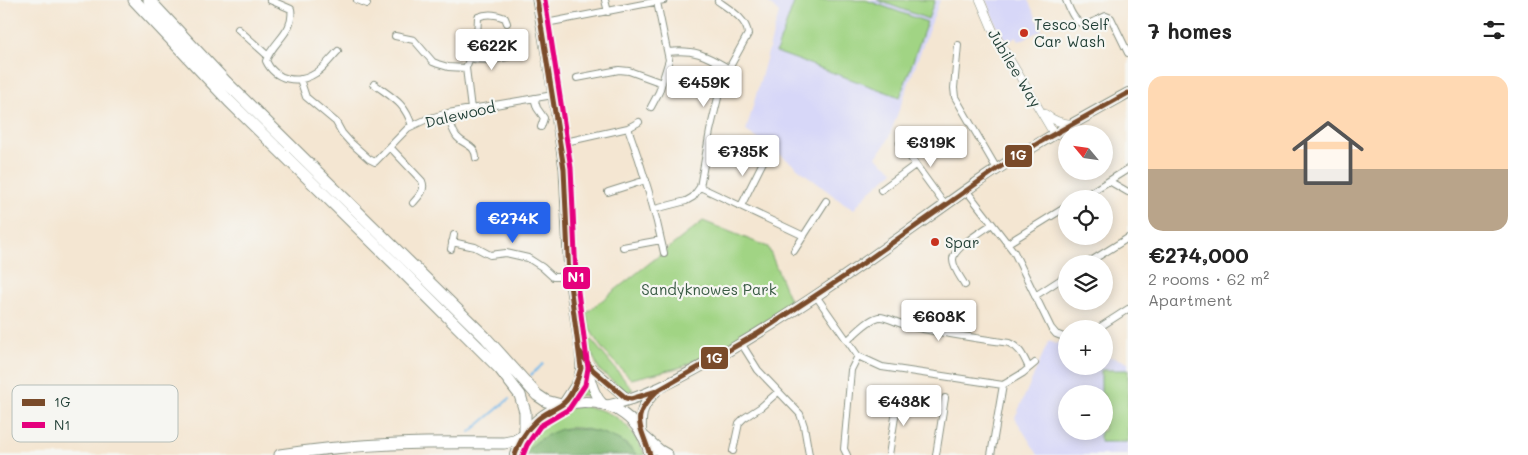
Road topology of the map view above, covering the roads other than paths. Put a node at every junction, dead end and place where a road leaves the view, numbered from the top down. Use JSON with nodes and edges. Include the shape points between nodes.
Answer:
{"nodes":[{"id":1,"x":134,"y":0,"type":"edge"},
{"id":2,"x":149,"y":0,"type":"edge"},
{"id":3,"x":270,"y":0,"type":"edge"},
{"id":4,"x":357,"y":0,"type":"edge"},
{"id":5,"x":537,"y":0,"type":"edge"},
{"id":6,"x":605,"y":0,"type":"edge"},
{"id":7,"x":718,"y":0,"type":"edge"},
{"id":8,"x":980,"y":0,"type":"edge"},
{"id":9,"x":1066,"y":0,"type":"edge"},
{"id":10,"x":660,"y":1,"type":"edge"},
{"id":11,"x":367,"y":4,"type":"dead end"},
{"id":12,"x":608,"y":12,"type":"junction"},
{"id":13,"x":507,"y":22,"type":"dead end"},
{"id":14,"x":541,"y":24,"type":"junction"},
{"id":15,"x":238,"y":29,"type":"dead end"},
{"id":16,"x":396,"y":36,"type":"dead end"},
{"id":17,"x":958,"y":45,"type":"dead end"},
{"id":18,"x":338,"y":51,"type":"dead end"},
{"id":19,"x":668,"y":52,"type":"junction"},
{"id":20,"x":1128,"y":53,"type":"edge"},
{"id":21,"x":515,"y":55,"type":"dead end"},
{"id":22,"x":268,"y":56,"type":"junction"},
{"id":23,"x":469,"y":58,"type":"junction"},
{"id":24,"x":466,"y":68,"type":"junction"},
{"id":25,"x":728,"y":68,"type":"junction"},
{"id":26,"x":577,"y":78,"type":"dead end"},
{"id":27,"x":300,"y":79,"type":"junction"},
{"id":28,"x":374,"y":84,"type":"dead end"},
{"id":29,"x":662,"y":84,"type":"junction"},
{"id":30,"x":1128,"y":93,"type":"edge"},
{"id":31,"x":553,"y":94,"type":"junction"},
{"id":32,"x":534,"y":98,"type":"junction"},
{"id":33,"x":651,"y":107,"type":"dead end"},
{"id":34,"x":1040,"y":109,"type":"junction"},
{"id":35,"x":471,"y":110,"type":"junction"},
{"id":36,"x":448,"y":113,"type":"junction"},
{"id":37,"x":639,"y":122,"type":"dead end"},
{"id":38,"x":1072,"y":124,"type":"junction"},
{"id":39,"x":412,"y":126,"type":"junction"},
{"id":40,"x":542,"y":127,"type":"dead end"},
{"id":41,"x":628,"y":128,"type":"junction"},
{"id":42,"x":1054,"y":134,"type":"junction"},
{"id":43,"x":900,"y":142,"type":"dead end"},
{"id":44,"x":561,"y":143,"type":"junction"},
{"id":45,"x":390,"y":147,"type":"junction"},
{"id":46,"x":476,"y":158,"type":"dead end"},
{"id":47,"x":764,"y":158,"type":"dead end"},
{"id":48,"x":915,"y":165,"type":"junction"},
{"id":49,"x":997,"y":169,"type":"junction"},
{"id":50,"x":1128,"y":169,"type":"edge"},
{"id":51,"x":646,"y":180,"type":"junction"},
{"id":52,"x":1109,"y":181,"type":"junction"},
{"id":53,"x":700,"y":187,"type":"junction"},
{"id":54,"x":881,"y":190,"type":"dead end"},
{"id":55,"x":966,"y":190,"type":"junction"},
{"id":56,"x":1094,"y":190,"type":"edge"},
{"id":57,"x":608,"y":192,"type":"dead end"},
{"id":58,"x":1128,"y":192,"type":"edge"},
{"id":59,"x":826,"y":201,"type":"dead end"},
{"id":60,"x":413,"y":203,"type":"dead end"},
{"id":61,"x":945,"y":205,"type":"junction"},
{"id":62,"x":741,"y":206,"type":"junction"},
{"id":63,"x":655,"y":210,"type":"junction"},
{"id":64,"x":1058,"y":212,"type":"edge"},
{"id":65,"x":992,"y":224,"type":"junction"},
{"id":66,"x":804,"y":236,"type":"junction"},
{"id":67,"x":1128,"y":238,"type":"edge"},
{"id":68,"x":661,"y":240,"type":"junction"},
{"id":69,"x":452,"y":242,"type":"dead end"},
{"id":70,"x":1008,"y":243,"type":"junction"},
{"id":71,"x":623,"y":247,"type":"dead end"},
{"id":72,"x":794,"y":251,"type":"dead end"},
{"id":73,"x":664,"y":252,"type":"dead end"},
{"id":74,"x":1101,"y":255,"type":"edge"},
{"id":75,"x":569,"y":277,"type":"junction"},
{"id":76,"x":1058,"y":281,"type":"edge"},
{"id":77,"x":965,"y":285,"type":"dead end"},
{"id":78,"x":816,"y":296,"type":"junction"},
{"id":79,"x":1035,"y":296,"type":"junction"},
{"id":80,"x":1128,"y":310,"type":"edge"},
{"id":81,"x":1112,"y":320,"type":"edge"},
{"id":82,"x":1058,"y":335,"type":"edge"},
{"id":83,"x":848,"y":340,"type":"junction"},
{"id":84,"x":741,"y":343,"type":"junction"},
{"id":85,"x":580,"y":352,"type":"junction"},
{"id":86,"x":858,"y":356,"type":"junction"},
{"id":87,"x":586,"y":363,"type":"junction"},
{"id":88,"x":1035,"y":363,"type":"dead end"},
{"id":89,"x":1029,"y":368,"type":"junction"},
{"id":90,"x":1003,"y":385,"type":"junction"},
{"id":91,"x":657,"y":390,"type":"junction"},
{"id":92,"x":778,"y":392,"type":"junction"},
{"id":93,"x":898,"y":398,"type":"dead end"},
{"id":94,"x":945,"y":398,"type":"dead end"},
{"id":95,"x":631,"y":400,"type":"junction"},
{"id":96,"x":562,"y":405,"type":"junction"},
{"id":97,"x":605,"y":405,"type":"junction"},
{"id":98,"x":524,"y":434,"type":"junction"},
{"id":99,"x":642,"y":434,"type":"junction"},
{"id":100,"x":733,"y":451,"type":"dead end"},
{"id":101,"x":280,"y":455,"type":"edge"},
{"id":102,"x":514,"y":455,"type":"edge"},
{"id":103,"x":650,"y":455,"type":"edge"},
{"id":104,"x":667,"y":455,"type":"edge"},
{"id":105,"x":810,"y":455,"type":"edge"},
{"id":106,"x":847,"y":455,"type":"edge"},
{"id":107,"x":889,"y":455,"type":"edge"},
{"id":108,"x":936,"y":455,"type":"edge"},
{"id":109,"x":991,"y":455,"type":"edge"}],
"edges":[{"from":1,"to":98,"type":"highway","via":[[229,101],[500,369],[520,395],[525,412]]},
{"from":2,"to":96,"type":"highway","via":[[226,82],[485,338],[538,395]]},
{"from":3,"to":22,"type":"street","via":[[292,12],[291,23]]},
{"from":4,"to":11,"type":"street"},
{"from":5,"to":14,"type":"main road"},
{"from":6,"to":12,"type":"street"},
{"from":7,"to":25,"type":"street","via":[[748,28],[744,43]]},
{"from":8,"to":34,"type":"street","name":"Jubilee Way","via":[[994,33]]},
{"from":9,"to":20,"type":"street","via":[[1082,24],[1106,16],[1111,18]]},
{"from":10,"to":12,"type":"street"},
{"from":10,"to":19,"type":"street"},
{"from":12,"to":14,"type":"street"},
{"from":13,"to":23,"type":"street","via":[[498,15],[478,17],[477,38]]},
{"from":14,"to":31,"type":"main road"},
{"from":15,"to":22,"type":"street"},
{"from":16,"to":24,"type":"street","via":[[414,40],[433,62],[448,68]]},
{"from":17,"to":49,"type":"street","via":[[955,97]]},
{"from":18,"to":27,"type":"street","via":[[316,73]]},
{"from":19,"to":25,"type":"street","via":[[688,50]]},
{"from":19,"to":29,"type":"street"},
{"from":21,"to":23,"type":"street","via":[[491,61]]},
{"from":22,"to":27,"type":"street","via":[[267,64],[279,76]]},
{"from":23,"to":24,"type":"street"},
{"from":24,"to":35,"type":"street"},
{"from":25,"to":53,"type":"street","via":[[716,104]]},
{"from":26,"to":29,"type":"street","via":[[619,70]]},
{"from":27,"to":45,"type":"street","name":"Dalewood","via":[[306,97],[336,122],[342,133],[369,159],[374,162]]},
{"from":28,"to":39,"type":"street","via":[[401,104],[408,112]]},
{"from":29,"to":33,"type":"street"},
{"from":30,"to":38,"type":"main road"},
{"from":31,"to":32,"type":"street","name":"Dalewood"},
{"from":31,"to":44,"type":"main road"},
{"from":32,"to":35,"type":"street","name":"Dalewood"},
{"from":32,"to":40,"type":"street","via":[[544,118]]},
{"from":34,"to":38,"type":"street","via":[[1052,120]]},
{"from":34,"to":42,"type":"street","name":"Jubilee Way"},
{"from":35,"to":36,"type":"street","name":"Dalewood"},
{"from":36,"to":39,"type":"street","name":"Dalewood"},
{"from":36,"to":46,"type":"street","via":[[457,137],[473,147]]},
{"from":37,"to":41,"type":"street"},
{"from":38,"to":42,"type":"main road"},
{"from":39,"to":45,"type":"street","name":"Dalewood"},
{"from":41,"to":44,"type":"street"},
{"from":41,"to":51,"type":"street"},
{"from":42,"to":49,"type":"main road"},
{"from":43,"to":48,"type":"street"},
{"from":44,"to":75,"type":"main road"},
{"from":45,"to":60,"type":"street","via":[[422,181],[423,191]]},
{"from":47,"to":62,"type":"street"},
{"from":48,"to":54,"type":"street"},
{"from":48,"to":61,"type":"street"},
{"from":49,"to":55,"type":"main road"},
{"from":50,"to":52,"type":"street"},
{"from":51,"to":57,"type":"street"},
{"from":51,"to":63,"type":"street"},
{"from":52,"to":56,"type":"street"},
{"from":52,"to":58,"type":"street"},
{"from":53,"to":62,"type":"street"},
{"from":53,"to":63,"type":"street","via":[[686,202]]},
{"from":55,"to":61,"type":"main road"},
{"from":55,"to":65,"type":"street"},
{"from":59,"to":66,"type":"street"},
{"from":61,"to":78,"type":"main road"},
{"from":62,"to":66,"type":"street"},
{"from":63,"to":68,"type":"street"},
{"from":64,"to":70,"type":"street"},
{"from":65,"to":70,"type":"street"},
{"from":65,"to":77,"type":"street","via":[[956,252],[954,265]]},
{"from":66,"to":72,"type":"street"},
{"from":67,"to":74,"type":"street"},
{"from":68,"to":71,"type":"street"},
{"from":68,"to":73,"type":"street"},
{"from":69,"to":75,"type":"street","via":[[475,247],[490,255],[506,253],[528,258],[553,277]]},
{"from":70,"to":79,"type":"street"},
{"from":75,"to":85,"type":"main road"},
{"from":76,"to":79,"type":"street"},
{"from":78,"to":83,"type":"street"},
{"from":78,"to":84,"type":"main road"},
{"from":79,"to":82,"type":"street"},
{"from":80,"to":81,"type":"street"},
{"from":83,"to":86,"type":"street"},
{"from":83,"to":89,"type":"street","via":[[878,317],[886,318],[911,327],[1009,343],[1021,352]]},
{"from":84,"to":91,"type":"main road"},
{"from":84,"to":92,"type":"street","via":[[758,370]]},
{"from":85,"to":87,"type":"main road"},
{"from":85,"to":96,"type":"main road","via":[[578,381]]},
{"from":86,"to":90,"type":"street","via":[[882,367]]},
{"from":86,"to":106,"type":"street","via":[[849,383],[844,449]]},
{"from":87,"to":95,"type":"main road"},
{"from":87,"to":97,"type":"main road","via":[[595,394]]},
{"from":88,"to":89,"type":"street"},
{"from":89,"to":90,"type":"street"},
{"from":90,"to":109,"type":"street"},
{"from":91,"to":95,"type":"main road"},
{"from":91,"to":99,"type":"main road","via":[[644,404]]},
{"from":92,"to":100,"type":"street","via":[[738,423]]},
{"from":92,"to":105,"type":"street","via":[[800,414]]},
{"from":93,"to":107,"type":"street"},
{"from":94,"to":108,"type":"street"},
{"from":95,"to":97,"type":"main road"},
{"from":96,"to":97,"type":"main road","via":[[589,402]]},
{"from":96,"to":98,"type":"main road","via":[[541,416]]},
{"from":97,"to":99,"type":"main road","via":[[623,415]]},
{"from":98,"to":101,"type":"highway","via":[[514,442],[504,443],[386,444]]},
{"from":98,"to":102,"type":"main road"},
{"from":99,"to":103,"type":"main road"},
{"from":99,"to":104,"type":"highway"}]}
